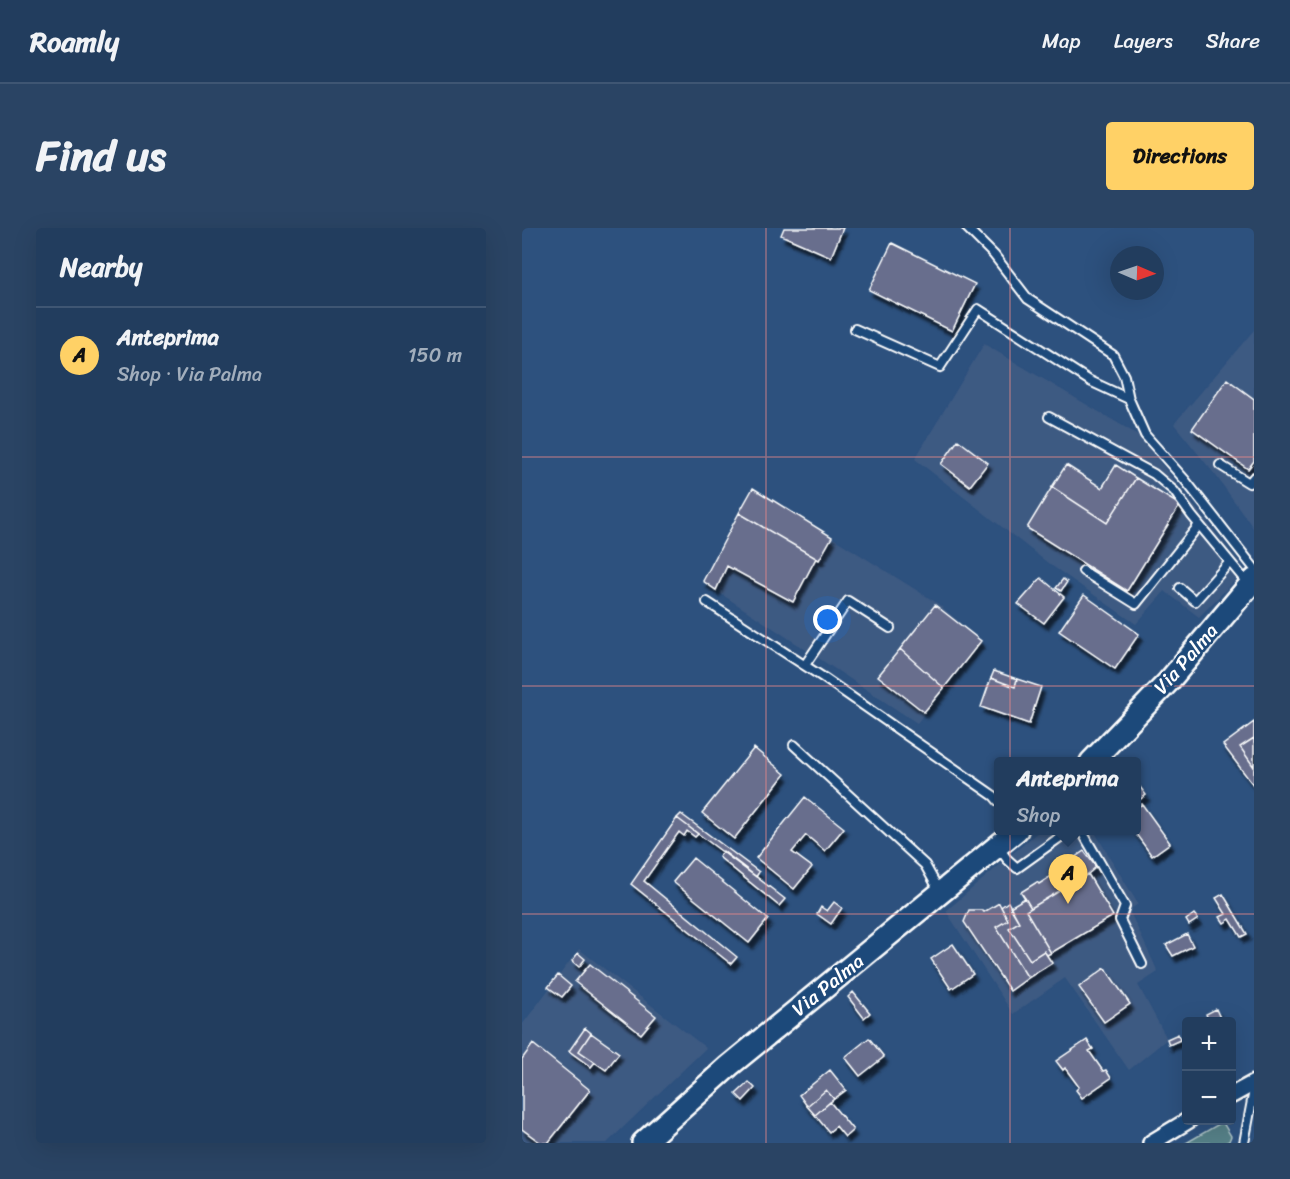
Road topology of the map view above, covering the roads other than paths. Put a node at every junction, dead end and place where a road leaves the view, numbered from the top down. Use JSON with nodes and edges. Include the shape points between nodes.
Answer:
{"nodes":[{"id":1,"x":967,"y":228,"type":"edge"},
{"id":2,"x":855,"y":329,"type":"dead end"},
{"id":3,"x":1129,"y":399,"type":"junction"},
{"id":4,"x":1049,"y":417,"type":"dead end"},
{"id":5,"x":1220,"y":465,"type":"dead end"},
{"id":6,"x":1254,"y":477,"type":"edge"},
{"id":7,"x":1198,"y":525,"type":"junction"},
{"id":8,"x":1229,"y":563,"type":"junction"},
{"id":9,"x":1083,"y":571,"type":"dead end"},
{"id":10,"x":1252,"y":578,"type":"edge"},
{"id":11,"x":1180,"y":588,"type":"dead end"},
{"id":12,"x":706,"y":602,"type":"dead end"},
{"id":13,"x":890,"y":628,"type":"dead end"},
{"id":14,"x":805,"y":665,"type":"junction"},
{"id":15,"x":794,"y":745,"type":"dead end"},
{"id":16,"x":1096,"y":757,"type":"edge"},
{"id":17,"x":994,"y":796,"type":"edge"},
{"id":18,"x":1012,"y":835,"type":"edge"},
{"id":19,"x":1064,"y":835,"type":"edge"},
{"id":20,"x":1083,"y":835,"type":"edge"},
{"id":21,"x":998,"y":846,"type":"junction"},
{"id":22,"x":941,"y":893,"type":"junction"},
{"id":23,"x":1142,"y":964,"type":"dead end"},
{"id":24,"x":1254,"y":1083,"type":"edge"},
{"id":25,"x":1254,"y":1090,"type":"edge"},
{"id":26,"x":1236,"y":1093,"type":"edge"},
{"id":27,"x":1182,"y":1124,"type":"edge"},
{"id":28,"x":643,"y":1143,"type":"edge"},
{"id":29,"x":1151,"y":1143,"type":"edge"},
{"id":30,"x":1244,"y":1143,"type":"edge"}],
"edges":[{"from":1,"to":3,"type":"lane","via":[[1028,299],[1113,355],[1124,376]]},
{"from":2,"to":3,"type":"lane","via":[[940,368],[978,309],[1090,381]]},
{"from":3,"to":10,"type":"lane","via":[[1145,435],[1185,480]]},
{"from":4,"to":7,"type":"lane","via":[[1154,474],[1174,492]]},
{"from":5,"to":6,"type":"lane","via":[[1250,483]]},
{"from":7,"to":8,"type":"lane"},
{"from":7,"to":9,"type":"lane","via":[[1136,604]]},
{"from":8,"to":10,"type":"lane"},
{"from":8,"to":11,"type":"lane","via":[[1195,601]]},
{"from":10,"to":16,"type":"main road","name":"Via Palma","via":[[1167,682]]},
{"from":12,"to":14,"type":"lane"},
{"from":13,"to":14,"type":"lane","via":[[848,601]]},
{"from":14,"to":17,"type":"lane"},
{"from":15,"to":22,"type":"lane","via":[[925,865]]},
{"from":18,"to":21,"type":"main road","name":"Via Palma"},
{"from":19,"to":21,"type":"lane","via":[[1017,868]]},
{"from":20,"to":23,"type":"lane","via":[[1125,906],[1119,920]]},
{"from":21,"to":22,"type":"main road","name":"Via Palma"},
{"from":22,"to":28,"type":"main road","name":"Via Palma","via":[[729,1066]]},
{"from":24,"to":26,"type":"street"},
{"from":25,"to":30,"type":"lane"},
{"from":27,"to":29,"type":"street"}]}
